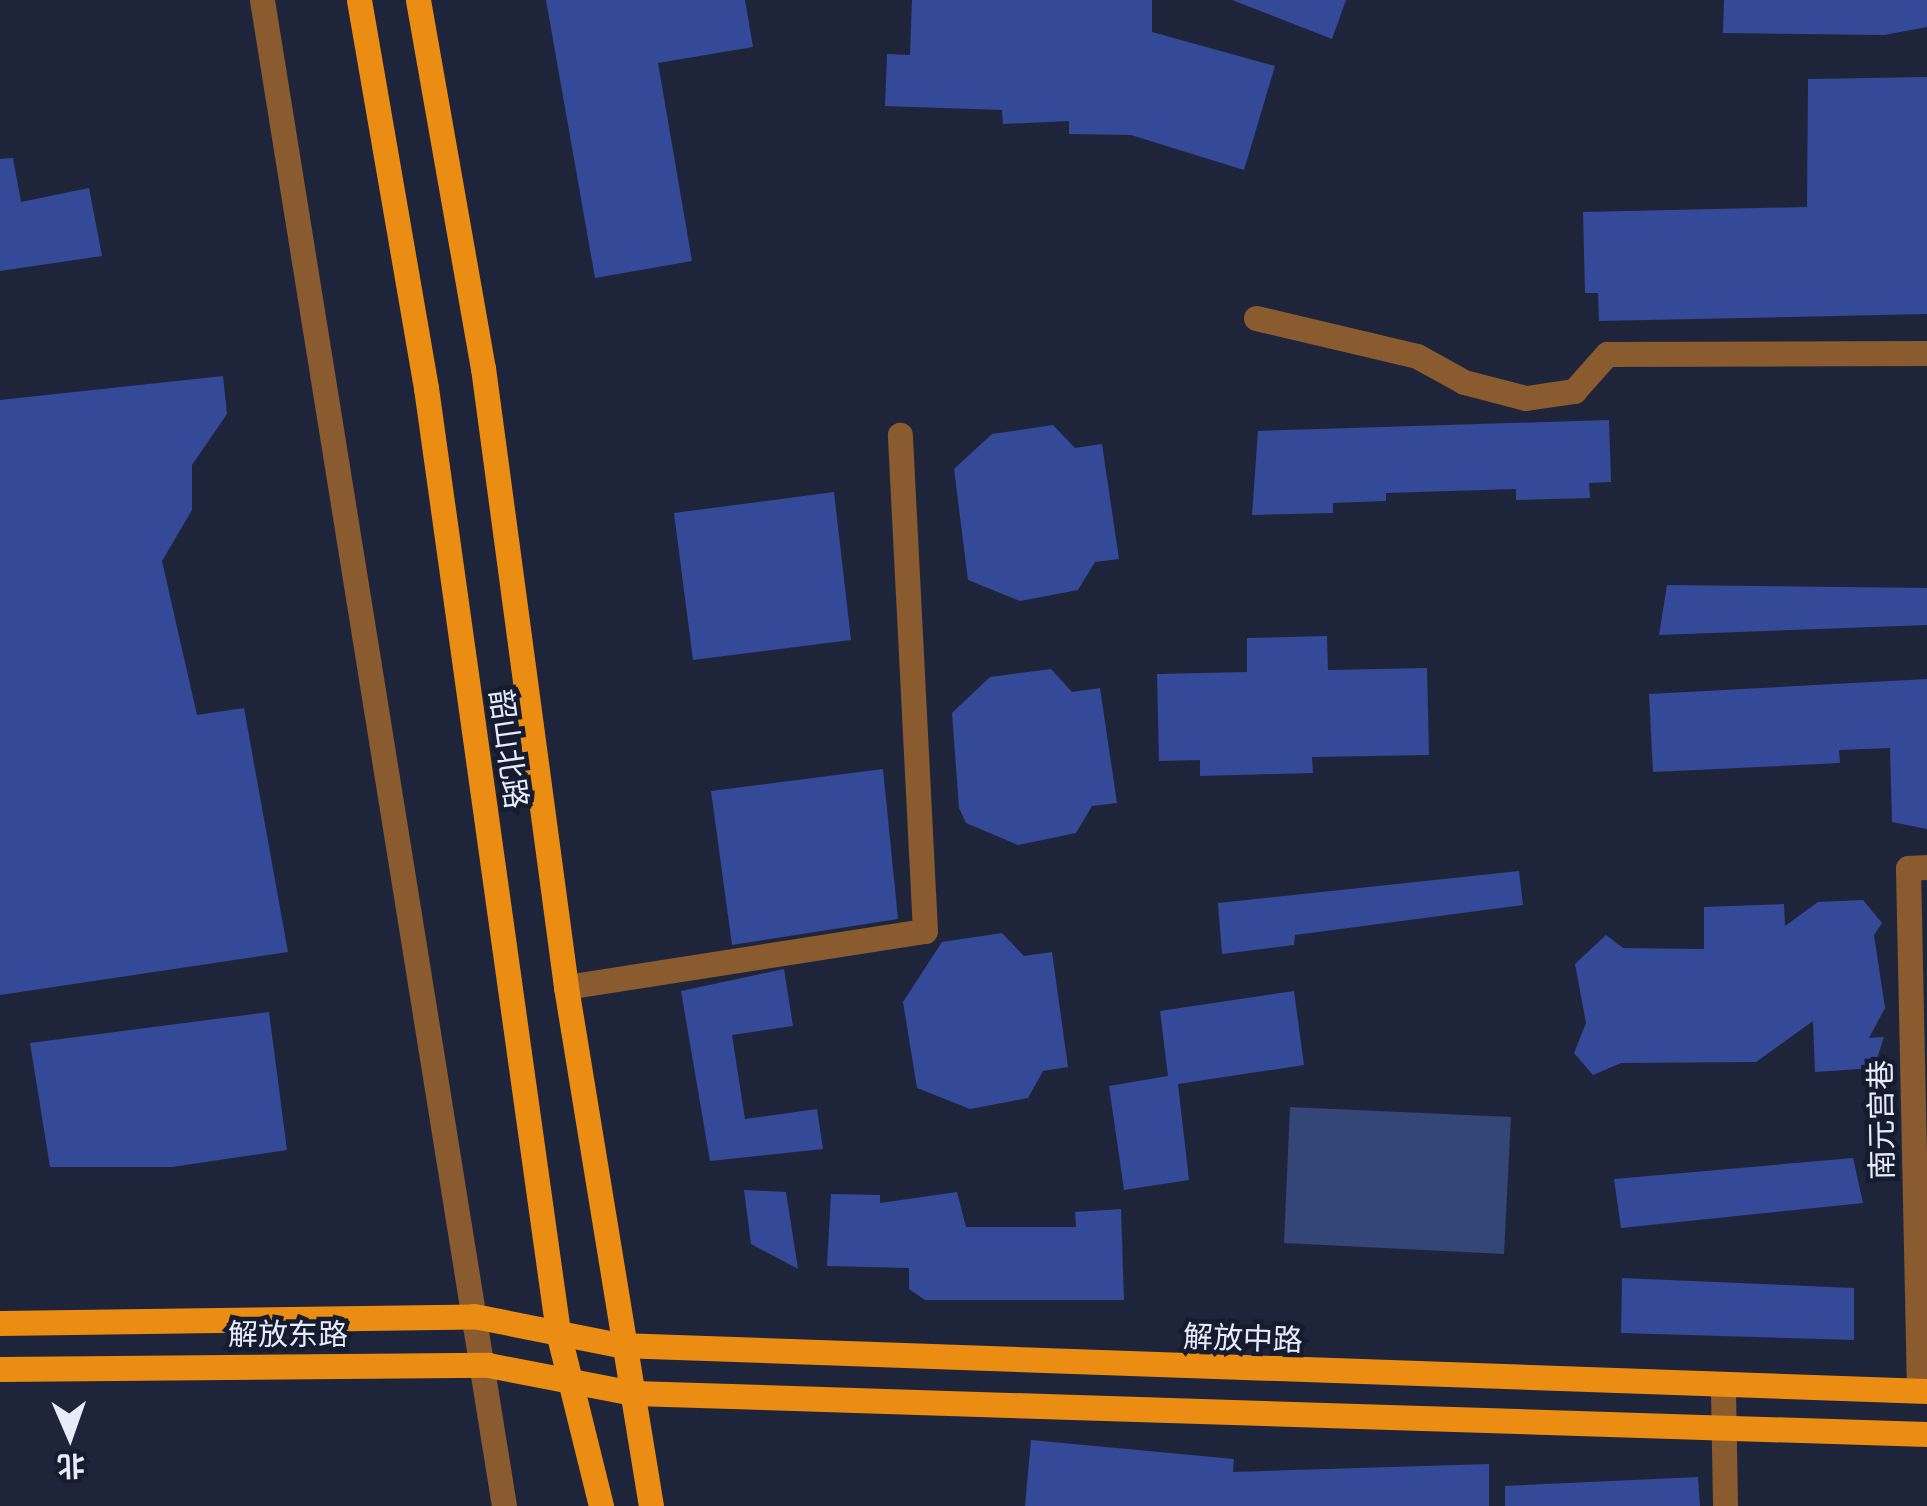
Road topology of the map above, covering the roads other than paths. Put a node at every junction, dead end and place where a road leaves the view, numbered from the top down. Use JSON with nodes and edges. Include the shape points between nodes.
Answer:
{"nodes":[{"id":1,"x":262,"y":0,"type":"edge"},
{"id":2,"x":360,"y":0,"type":"edge"},
{"id":3,"x":418,"y":0,"type":"edge"},
{"id":4,"x":1256,"y":318,"type":"dead end"},
{"id":5,"x":1927,"y":352,"type":"edge"},
{"id":6,"x":900,"y":435,"type":"dead end"},
{"id":7,"x":1927,"y":867,"type":"edge"},
{"id":8,"x":566,"y":987,"type":"junction"},
{"id":9,"x":474,"y":1316,"type":"junction"},
{"id":10,"x":0,"y":1323,"type":"edge"},
{"id":11,"x":558,"y":1332,"type":"junction"},
{"id":12,"x":619,"y":1344,"type":"junction"},
{"id":13,"x":488,"y":1365,"type":"junction"},
{"id":14,"x":0,"y":1369,"type":"edge"},
{"id":15,"x":574,"y":1386,"type":"junction"},
{"id":16,"x":1723,"y":1390,"type":"junction"},
{"id":17,"x":1923,"y":1390,"type":"edge"},
{"id":18,"x":634,"y":1393,"type":"junction"},
{"id":19,"x":1724,"y":1432,"type":"junction"},
{"id":20,"x":1927,"y":1434,"type":"edge"},
{"id":21,"x":504,"y":1506,"type":"edge"},
{"id":22,"x":601,"y":1506,"type":"edge"},
{"id":23,"x":651,"y":1506,"type":"edge"},
{"id":24,"x":1725,"y":1506,"type":"edge"}],
"edges":[{"from":1,"to":9,"type":"street"},
{"from":2,"to":11,"type":"main road","name":"韶山北路","via":[[426,388]]},
{"from":3,"to":8,"type":"main road","name":"韶山北路","via":[[483,368]]},
{"from":4,"to":5,"type":"street","via":[[1417,356],[1464,382],[1526,398],[1574,391],[1607,354]]},
{"from":6,"to":8,"type":"street","via":[[925,931]]},
{"from":7,"to":17,"type":"street","name":"南元宫巷","via":[[1908,868]]},
{"from":8,"to":12,"type":"main road","name":"韶山北路"},
{"from":9,"to":10,"type":"main road","name":"解放东路"},
{"from":9,"to":11,"type":"main road","name":"解放东路"},
{"from":9,"to":13,"type":"street"},
{"from":11,"to":12,"type":"main road","name":"解放中路"},
{"from":11,"to":15,"type":"main road","name":"韶山北路"},
{"from":12,"to":16,"type":"main road","name":"解放中路"},
{"from":12,"to":18,"type":"main road","name":"韶山北路"},
{"from":13,"to":14,"type":"main road","name":"解放东路"},
{"from":13,"to":15,"type":"main road","name":"解放东路"},
{"from":13,"to":21,"type":"street"},
{"from":15,"to":18,"type":"main road"},
{"from":15,"to":22,"type":"main road","name":"韶山北路"},
{"from":16,"to":17,"type":"main road","name":"解放中路"},
{"from":16,"to":19,"type":"street"},
{"from":18,"to":19,"type":"main road"},
{"from":18,"to":23,"type":"main road","name":"韶山北路"},
{"from":19,"to":20,"type":"main road"},
{"from":19,"to":24,"type":"street"}]}
